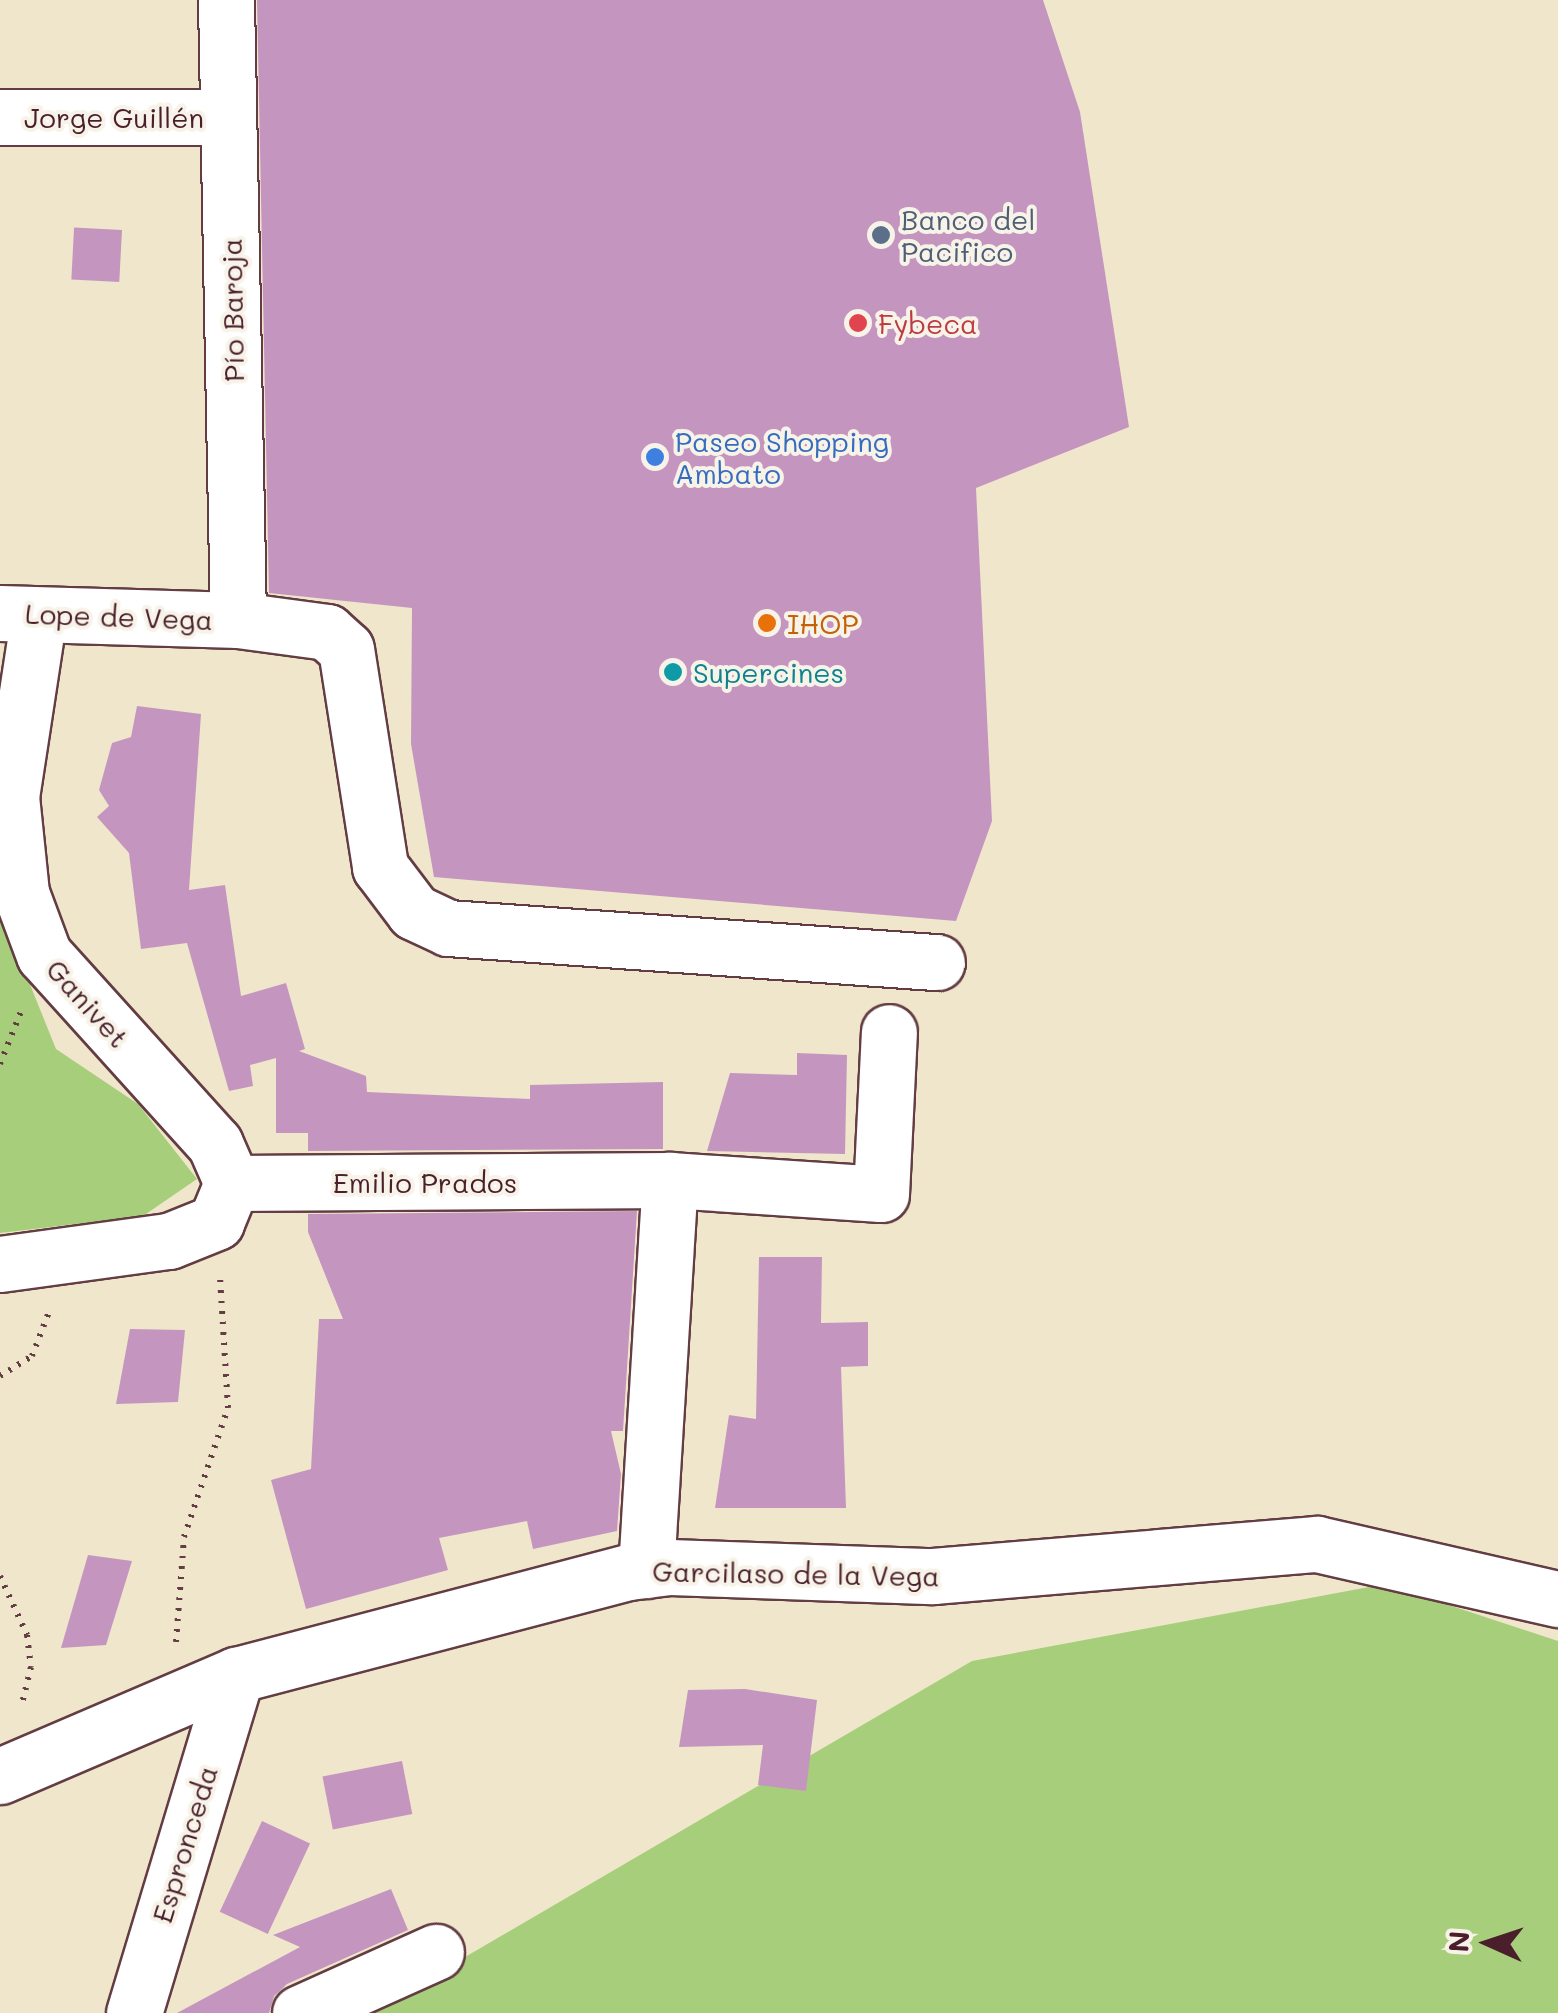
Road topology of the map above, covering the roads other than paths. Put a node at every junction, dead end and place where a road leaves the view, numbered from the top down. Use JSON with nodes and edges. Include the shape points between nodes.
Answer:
{"nodes":[{"id":1,"x":226,"y":0,"type":"edge"},
{"id":2,"x":0,"y":117,"type":"edge"},
{"id":3,"x":228,"y":117,"type":"junction"},
{"id":4,"x":20,"y":614,"type":"edge"},
{"id":5,"x":238,"y":620,"type":"junction"},
{"id":6,"x":938,"y":962,"type":"dead end"},
{"id":7,"x":889,"y":1032,"type":"dead end"},
{"id":8,"x":670,"y":1180,"type":"junction"},
{"id":9,"x":224,"y":1203,"type":"junction"},
{"id":10,"x":0,"y":1264,"type":"edge"},
{"id":11,"x":646,"y":1570,"type":"junction"},
{"id":12,"x":1558,"y":1599,"type":"edge"},
{"id":13,"x":236,"y":1675,"type":"junction"},
{"id":14,"x":0,"y":1776,"type":"edge"},
{"id":15,"x":436,"y":1952,"type":"dead end"},
{"id":16,"x":134,"y":2013,"type":"edge"},
{"id":17,"x":300,"y":2013,"type":"edge"}],
"edges":[{"from":1,"to":3,"type":"street","name":"Pío Baroja"},
{"from":2,"to":3,"type":"street","name":"Jorge Guillén"},
{"from":3,"to":5,"type":"street","name":"Pío Baroja"},
{"from":4,"to":5,"type":"street","name":"Lope de Vega"},
{"from":4,"to":9,"type":"street","name":"Ganivet","via":[[10,797],[20,892],[44,955],[215,1144]]},
{"from":5,"to":6,"type":"street","name":"Lope de Vega","via":[[327,632],[346,649],[380,867],[414,912],[448,928]]},
{"from":7,"to":8,"type":"street","name":"Emilio Prados","via":[[881,1194]]},
{"from":8,"to":9,"type":"street","name":"Emilio Prados"},
{"from":8,"to":11,"type":"street"},
{"from":9,"to":10,"type":"street","name":"Emilio Prados","via":[[120,1251]]},
{"from":11,"to":12,"type":"street","name":"Garcilaso de la Vega","via":[[933,1576],[1318,1544]]},
{"from":11,"to":13,"type":"street","name":"Garcilaso de la Vega"},
{"from":13,"to":14,"type":"street","name":"Garcilaso de la Vega"},
{"from":13,"to":16,"type":"street","name":"Espronceda"},
{"from":15,"to":17,"type":"street"}]}
